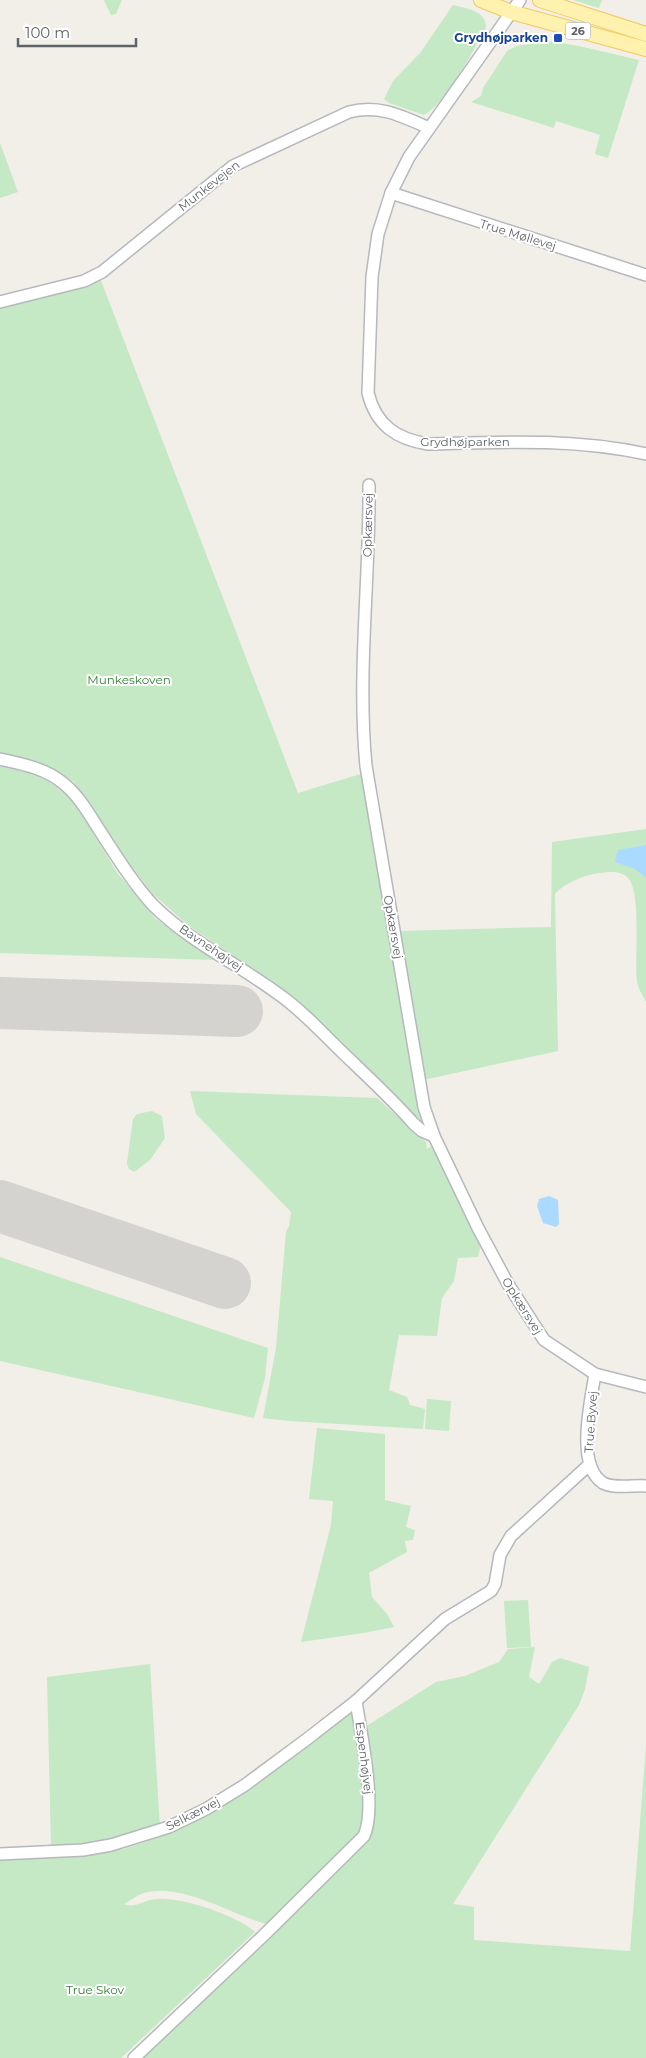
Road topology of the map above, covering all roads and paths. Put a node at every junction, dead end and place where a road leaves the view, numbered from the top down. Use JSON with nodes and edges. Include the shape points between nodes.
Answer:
{"nodes":[{"id":1,"x":481,"y":0,"type":"edge"},
{"id":2,"x":520,"y":0,"type":"edge"},
{"id":3,"x":540,"y":0,"type":"edge"},
{"id":4,"x":511,"y":12,"type":"junction"},
{"id":5,"x":646,"y":34,"type":"edge"},
{"id":6,"x":646,"y":50,"type":"edge"},
{"id":7,"x":429,"y":128,"type":"junction"},
{"id":8,"x":391,"y":193,"type":"junction"},
{"id":9,"x":646,"y":275,"type":"edge"},
{"id":10,"x":0,"y":302,"type":"edge"},
{"id":11,"x":646,"y":454,"type":"edge"},
{"id":12,"x":369,"y":485,"type":"dead end"},
{"id":13,"x":0,"y":758,"type":"edge"},
{"id":14,"x":434,"y":1136,"type":"junction"},
{"id":15,"x":544,"y":1340,"type":"joint"},
{"id":16,"x":595,"y":1374,"type":"junction"},
{"id":17,"x":646,"y":1387,"type":"edge"},
{"id":18,"x":590,"y":1464,"type":"junction"},
{"id":19,"x":646,"y":1486,"type":"edge"},
{"id":20,"x":356,"y":1701,"type":"junction"},
{"id":21,"x":0,"y":1854,"type":"edge"},
{"id":22,"x":134,"y":2058,"type":"edge"}],
"edges":[{"from":1,"to":4,"type":"main road","number":"26"},
{"from":2,"to":4,"type":"street","name":"Grydhøjparken"},
{"from":3,"to":5,"type":"main road","number":"26"},
{"from":4,"to":6,"type":"main road","number":"26"},
{"from":4,"to":7,"type":"street","name":"Grydhøjparken"},
{"from":7,"to":8,"type":"street","name":"Grydhøjparken"},
{"from":7,"to":10,"type":"street","name":"Munkevejen","via":[[388,110],[356,110],[233,166],[102,272],[84,280]]},
{"from":8,"to":9,"type":"street","name":"True Møllevej"},
{"from":8,"to":11,"type":"street","name":"Grydhøjparken","via":[[378,234],[372,277],[368,393],[381,422],[415,442],[428,444],[574,443]]},
{"from":12,"to":14,"type":"street","name":"Opkærsvej","via":[[362,721],[366,766],[420,1089]]},
{"from":13,"to":14,"type":"street","name":"Bavnehøjvej","via":[[32,766],[62,782],[85,807],[116,856],[153,904],[196,939],[278,993],[414,1124]]},
{"from":14,"to":15,"type":"street","name":"Opkærsvej","via":[[496,1264]]},
{"from":15,"to":16,"type":"street","name":"True Byvej"},
{"from":16,"to":17,"type":"street","name":"True Byvej"},
{"from":16,"to":18,"type":"street","name":"True Byvej","via":[[587,1446]]},
{"from":18,"to":19,"type":"street","name":"True Byvej","via":[[604,1483]]},
{"from":18,"to":20,"type":"street","via":[[511,1536],[500,1555],[491,1590],[445,1619]]},
{"from":20,"to":21,"type":"street","name":"Selkærvej","via":[[245,1785],[169,1828],[84,1850]]},
{"from":20,"to":22,"type":"street","name":"Espenhøjvej","via":[[369,1800],[369,1821],[364,1836]]}]}
